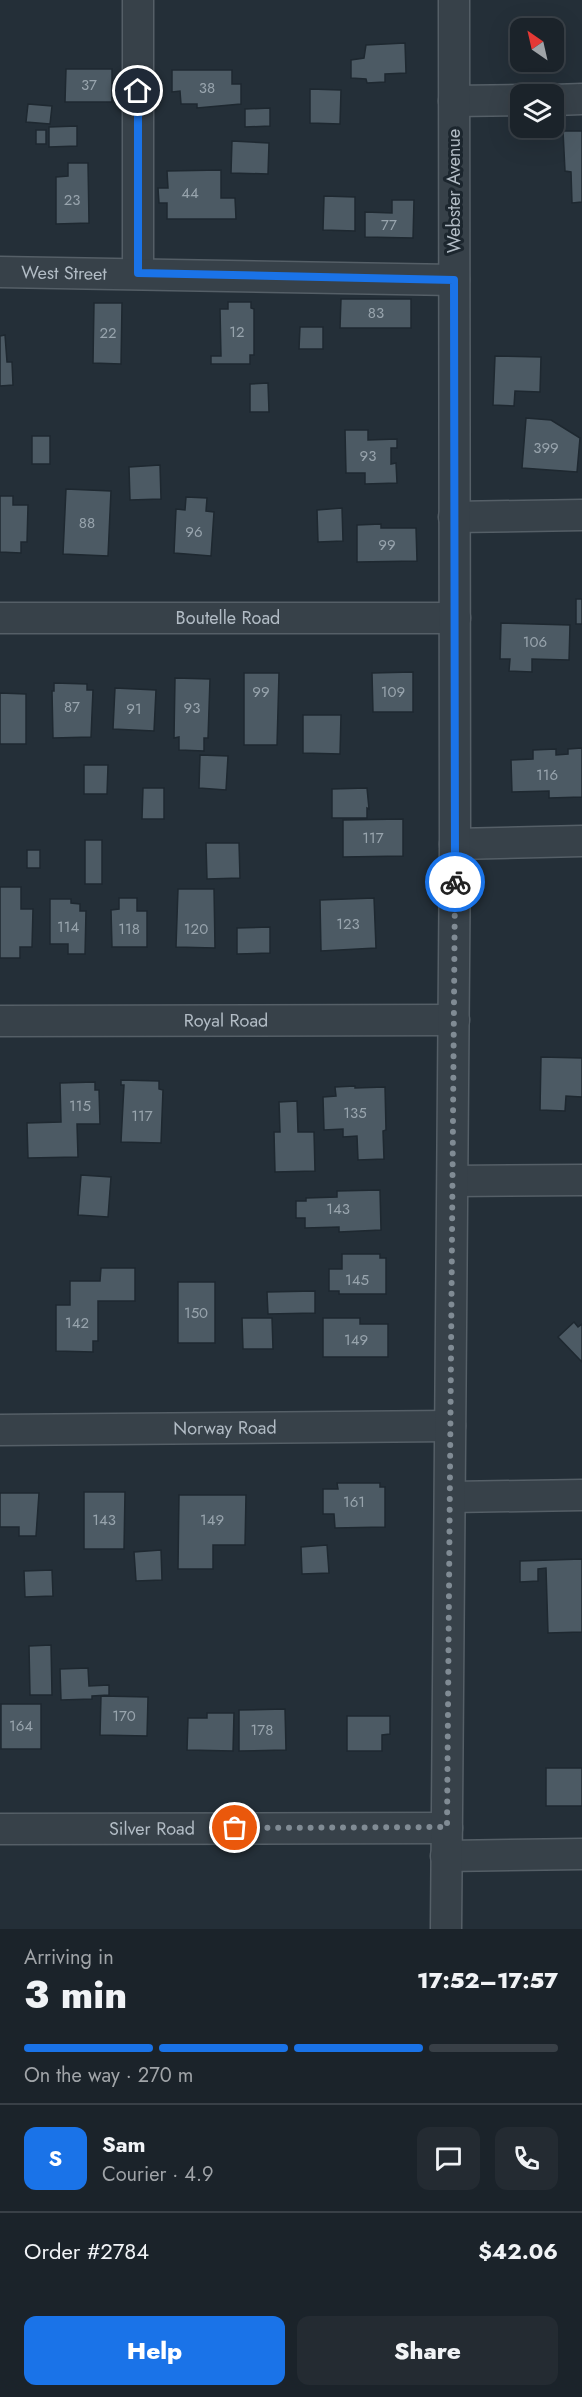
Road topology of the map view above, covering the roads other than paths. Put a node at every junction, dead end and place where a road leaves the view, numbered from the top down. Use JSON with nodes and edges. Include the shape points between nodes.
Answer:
{"nodes":[{"id":1,"x":138,"y":0,"type":"edge"},
{"id":2,"x":454,"y":0,"type":"edge"},
{"id":3,"x":582,"y":99,"type":"edge"},
{"id":4,"x":510,"y":100,"type":"edge"},
{"id":5,"x":564,"y":100,"type":"edge"},
{"id":6,"x":454,"y":101,"type":"junction"},
{"id":7,"x":0,"y":272,"type":"edge"},
{"id":8,"x":138,"y":273,"type":"junction"},
{"id":9,"x":454,"y":280,"type":"junction"},
{"id":10,"x":582,"y":515,"type":"edge"},
{"id":11,"x":454,"y":517,"type":"junction"},
{"id":12,"x":0,"y":618,"type":"edge"},
{"id":13,"x":455,"y":618,"type":"junction"},
{"id":14,"x":582,"y":841,"type":"edge"},
{"id":15,"x":455,"y":844,"type":"junction"},
{"id":16,"x":454,"y":1020,"type":"junction"},
{"id":17,"x":0,"y":1021,"type":"edge"},
{"id":18,"x":582,"y":1180,"type":"edge"},
{"id":19,"x":453,"y":1182,"type":"junction"},
{"id":20,"x":450,"y":1426,"type":"junction"},
{"id":21,"x":0,"y":1430,"type":"edge"},
{"id":22,"x":582,"y":1495,"type":"edge"},
{"id":23,"x":450,"y":1497,"type":"junction"},
{"id":24,"x":0,"y":1829,"type":"edge"},
{"id":25,"x":447,"y":1842,"type":"junction"},
{"id":26,"x":582,"y":1854,"type":"edge"},
{"id":27,"x":446,"y":1929,"type":"edge"}],
"edges":[{"from":1,"to":8,"type":"street"},
{"from":2,"to":6,"type":"street","name":"Webster Avenue"},
{"from":3,"to":5,"type":"street"},
{"from":4,"to":6,"type":"street"},
{"from":6,"to":9,"type":"street","name":"Webster Avenue"},
{"from":7,"to":8,"type":"street","name":"West Street"},
{"from":8,"to":9,"type":"street","name":"West Street"},
{"from":9,"to":11,"type":"street","name":"Webster Avenue"},
{"from":10,"to":11,"type":"street"},
{"from":11,"to":13,"type":"street","name":"Webster Avenue"},
{"from":12,"to":13,"type":"street","name":"Boutelle Road"},
{"from":13,"to":15,"type":"street","name":"Webster Avenue"},
{"from":14,"to":15,"type":"street"},
{"from":15,"to":16,"type":"street","name":"Webster Avenue"},
{"from":16,"to":17,"type":"street","name":"Royal Road"},
{"from":16,"to":19,"type":"street","name":"Webster Avenue"},
{"from":18,"to":19,"type":"street"},
{"from":19,"to":20,"type":"street","name":"Webster Avenue"},
{"from":20,"to":21,"type":"street","name":"Norway Road"},
{"from":20,"to":23,"type":"street","name":"Webster Avenue"},
{"from":22,"to":23,"type":"street"},
{"from":23,"to":25,"type":"street","name":"Webster Avenue"},
{"from":24,"to":25,"type":"street","name":"Silver Road"},
{"from":25,"to":26,"type":"street","name":"Silver Road"},
{"from":25,"to":27,"type":"street","name":"Webster Avenue"}]}
